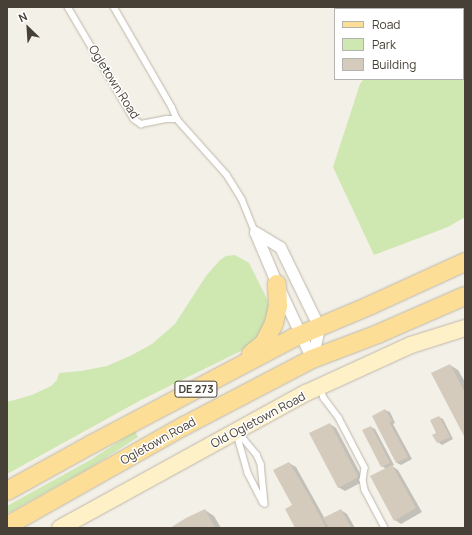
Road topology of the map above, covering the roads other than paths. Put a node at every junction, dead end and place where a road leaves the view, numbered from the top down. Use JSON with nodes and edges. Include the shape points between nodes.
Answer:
{"nodes":[{"id":1,"x":68,"y":7,"type":"edge"},
{"id":2,"x":114,"y":7,"type":"edge"},
{"id":3,"x":177,"y":119,"type":"junction"},
{"id":4,"x":255,"y":232,"type":"junction"},
{"id":5,"x":465,"y":262,"type":"edge"},
{"id":6,"x":277,"y":284,"type":"junction"},
{"id":7,"x":465,"y":296,"type":"edge"},
{"id":8,"x":319,"y":327,"type":"junction"},
{"id":9,"x":465,"y":328,"type":"edge"},
{"id":10,"x":301,"y":335,"type":"junction"},
{"id":11,"x":312,"y":359,"type":"junction"},
{"id":12,"x":236,"y":368,"type":"junction"},
{"id":13,"x":320,"y":387,"type":"junction"},
{"id":14,"x":237,"y":431,"type":"junction"},
{"id":15,"x":7,"y":491,"type":"edge"},
{"id":16,"x":7,"y":526,"type":"edge"},
{"id":17,"x":60,"y":528,"type":"edge"},
{"id":18,"x":385,"y":528,"type":"edge"}],
"edges":[{"from":1,"to":3,"type":"lane","name":"Ogletown Road","via":[[134,119],[141,124]]},
{"from":2,"to":3,"type":"lane"},
{"from":3,"to":4,"type":"lane","via":[[227,175],[242,199]]},
{"from":4,"to":6,"type":"street"},
{"from":4,"to":8,"type":"street","via":[[280,247]]},
{"from":5,"to":8,"type":"main road","number":"DE 273"},
{"from":6,"to":10,"type":"street"},
{"from":6,"to":12,"type":"main road","via":[[278,306],[274,323],[264,343]]},
{"from":7,"to":11,"type":"main road","name":"Ogletown Road","number":"DE 273","via":[[378,334]]},
{"from":8,"to":10,"type":"main road","number":"DE 273"},
{"from":8,"to":11,"type":"street"},
{"from":9,"to":13,"type":"street","name":"Old Ogletown Road","via":[[411,345]]},
{"from":10,"to":11,"type":"street"},
{"from":10,"to":12,"type":"main road","number":"DE 273"},
{"from":11,"to":16,"type":"main road","name":"Ogletown Road","number":"DE 273","via":[[184,426]]},
{"from":12,"to":15,"type":"main road","number":"DE 273"},
{"from":13,"to":14,"type":"street","name":"Old Ogletown Road"},
{"from":13,"to":18,"type":"lane","via":[[365,468],[365,490]]},
{"from":14,"to":14,"type":"lane","via":[[248,473],[265,504],[261,464],[257,455]]},
{"from":14,"to":17,"type":"street","name":"Old Ogletown Road"}]}
